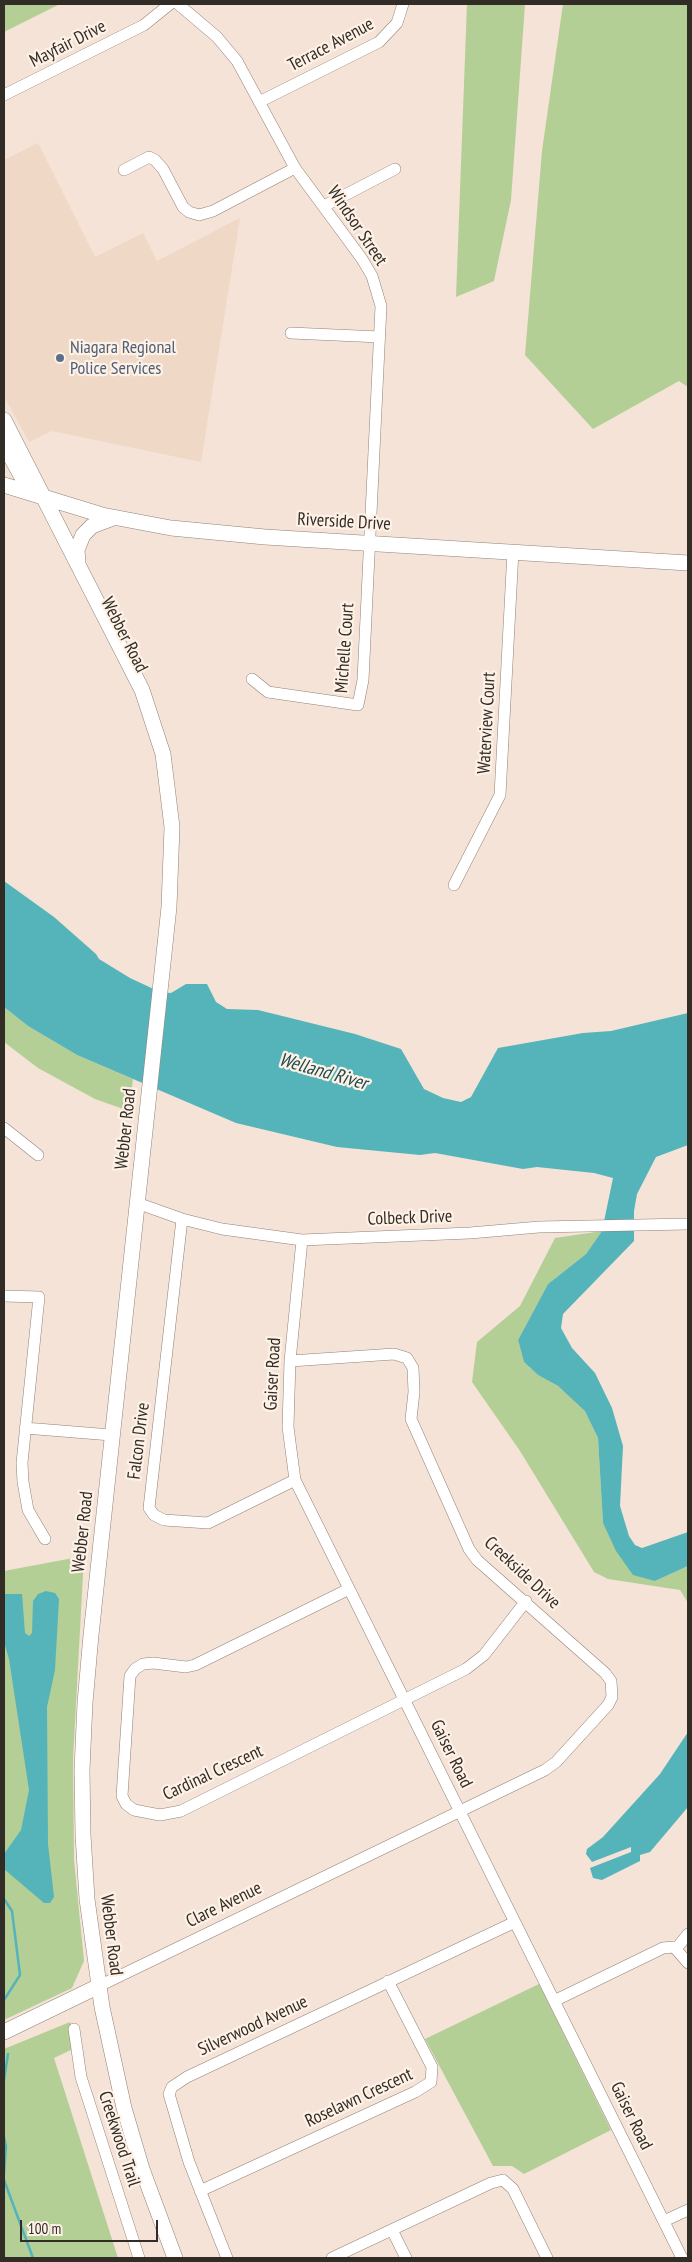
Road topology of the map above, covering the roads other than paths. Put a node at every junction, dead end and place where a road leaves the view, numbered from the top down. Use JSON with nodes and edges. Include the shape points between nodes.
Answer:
{"nodes":[{"id":1,"x":170,"y":4,"type":"edge"},
{"id":2,"x":178,"y":4,"type":"edge"},
{"id":3,"x":403,"y":4,"type":"edge"},
{"id":4,"x":4,"y":96,"type":"edge"},
{"id":5,"x":260,"y":102,"type":"junction"},
{"id":6,"x":295,"y":168,"type":"junction"},
{"id":7,"x":395,"y":169,"type":"dead end"},
{"id":8,"x":124,"y":170,"type":"dead end"},
{"id":9,"x":324,"y":206,"type":"junction"},
{"id":10,"x":291,"y":333,"type":"dead end"},
{"id":11,"x":380,"y":337,"type":"junction"},
{"id":12,"x":4,"y":420,"type":"edge"},
{"id":13,"x":4,"y":445,"type":"edge"},
{"id":14,"x":4,"y":485,"type":"edge"},
{"id":15,"x":37,"y":494,"type":"junction"},
{"id":16,"x":113,"y":518,"type":"junction"},
{"id":17,"x":369,"y":542,"type":"junction"},
{"id":18,"x":513,"y":551,"type":"junction"},
{"id":19,"x":688,"y":563,"type":"edge"},
{"id":20,"x":78,"y":566,"type":"junction"},
{"id":21,"x":252,"y":679,"type":"dead end"},
{"id":22,"x":170,"y":800,"type":"junction"},
{"id":23,"x":454,"y":885,"type":"dead end"},
{"id":24,"x":4,"y":1128,"type":"edge"},
{"id":25,"x":38,"y":1155,"type":"dead end"},
{"id":26,"x":137,"y":1202,"type":"junction"},
{"id":27,"x":182,"y":1219,"type":"junction"},
{"id":28,"x":688,"y":1224,"type":"edge"},
{"id":29,"x":302,"y":1240,"type":"junction"},
{"id":30,"x":4,"y":1296,"type":"edge"},
{"id":31,"x":290,"y":1361,"type":"junction"},
{"id":32,"x":25,"y":1428,"type":"junction"},
{"id":33,"x":112,"y":1435,"type":"junction"},
{"id":34,"x":295,"y":1480,"type":"junction"},
{"id":35,"x":45,"y":1539,"type":"dead end"},
{"id":36,"x":349,"y":1589,"type":"junction"},
{"id":37,"x":526,"y":1601,"type":"junction"},
{"id":38,"x":404,"y":1699,"type":"junction"},
{"id":39,"x":460,"y":1811,"type":"junction"},
{"id":40,"x":515,"y":1922,"type":"junction"},
{"id":41,"x":688,"y":1934,"type":"edge"},
{"id":42,"x":676,"y":1949,"type":"junction"},
{"id":43,"x":688,"y":1963,"type":"edge"},
{"id":44,"x":388,"y":1981,"type":"junction"},
{"id":45,"x":99,"y":1986,"type":"junction"},
{"id":46,"x":554,"y":2000,"type":"junction"},
{"id":47,"x":74,"y":2029,"type":"dead end"},
{"id":48,"x":4,"y":2032,"type":"edge"},
{"id":49,"x":200,"y":2191,"type":"junction"},
{"id":50,"x":688,"y":2210,"type":"edge"},
{"id":51,"x":664,"y":2221,"type":"junction"},
{"id":52,"x":392,"y":2230,"type":"junction"},
{"id":53,"x":139,"y":2258,"type":"edge"},
{"id":54,"x":175,"y":2258,"type":"edge"},
{"id":55,"x":228,"y":2258,"type":"edge"},
{"id":56,"x":332,"y":2258,"type":"edge"},
{"id":57,"x":406,"y":2258,"type":"edge"},
{"id":58,"x":547,"y":2258,"type":"edge"},
{"id":59,"x":682,"y":2258,"type":"edge"}],
"edges":[{"from":1,"to":4,"type":"street","name":"Mayfair Drive","via":[[144,25]]},
{"from":2,"to":5,"type":"street","name":"Windsor Street","via":[[227,49]]},
{"from":3,"to":5,"type":"street","name":"Terrace Avenue","via":[[397,23],[379,42]]},
{"from":5,"to":6,"type":"street","name":"Windsor Street"},
{"from":6,"to":8,"type":"street","via":[[213,211],[199,215],[183,207],[155,160],[149,157]]},
{"from":6,"to":9,"type":"street","name":"Windsor Street"},
{"from":7,"to":9,"type":"street"},
{"from":9,"to":11,"type":"street","name":"Windsor Street","via":[[372,276],[380,306]]},
{"from":10,"to":11,"type":"street"},
{"from":11,"to":17,"type":"street","name":"Windsor Street"},
{"from":12,"to":15,"type":"main road"},
{"from":13,"to":15,"type":"main road"},
{"from":14,"to":15,"type":"main road","name":"Riverside Drive"},
{"from":15,"to":16,"type":"main road","name":"Riverside Drive"},
{"from":15,"to":20,"type":"main road","name":"Webber Road"},
{"from":15,"to":22,"type":"main road","name":"Webber Road","via":[[138,702]]},
{"from":16,"to":17,"type":"main road","name":"Riverside Drive","via":[[236,535]]},
{"from":16,"to":20,"type":"main road","via":[[92,526],[83,535],[77,550]]},
{"from":17,"to":18,"type":"main road","name":"Riverside Drive"},
{"from":17,"to":21,"type":"street","name":"Michelle Court","via":[[363,680],[358,705],[268,692]]},
{"from":18,"to":19,"type":"main road","name":"Riverside Drive"},
{"from":18,"to":23,"type":"street","name":"Waterview Court","via":[[500,795]]},
{"from":20,"to":22,"type":"main road","name":"Webber Road","via":[[142,690],[163,754]]},
{"from":22,"to":26,"type":"main road","name":"Webber Road","via":[[173,854]]},
{"from":24,"to":25,"type":"street"},
{"from":26,"to":27,"type":"street","name":"Colbeck Drive"},
{"from":26,"to":33,"type":"main road","name":"Webber Road"},
{"from":27,"to":29,"type":"street","name":"Colbeck Drive","via":[[222,1229]]},
{"from":27,"to":34,"type":"street","name":"Falcon Drive","via":[[149,1508],[154,1516],[164,1520],[208,1522]]},
{"from":28,"to":29,"type":"street","name":"Colbeck Drive"},
{"from":29,"to":31,"type":"street","name":"Gaiser Road"},
{"from":30,"to":32,"type":"street","via":[[39,1297]]},
{"from":31,"to":34,"type":"street","name":"Gaiser Road","via":[[288,1426]]},
{"from":31,"to":37,"type":"street","name":"Creekside Drive","via":[[394,1354],[407,1358],[413,1368],[410,1419],[469,1549],[477,1560]]},
{"from":32,"to":33,"type":"street"},
{"from":32,"to":35,"type":"street","via":[[22,1464],[25,1497],[32,1519]]},
{"from":33,"to":45,"type":"main road","name":"Webber Road","via":[[83,1736],[87,1899]]},
{"from":34,"to":36,"type":"street","name":"Gaiser Road"},
{"from":36,"to":38,"type":"street","name":"Gaiser Road"},
{"from":36,"to":38,"type":"street","name":"Cardinal Crescent","via":[[195,1665],[186,1668],[153,1663],[135,1669],[130,1676],[122,1796],[126,1804],[134,1810],[160,1815],[180,1811]]},
{"from":37,"to":38,"type":"street","name":"Cardinal Crescent","via":[[476,1662]]},
{"from":37,"to":39,"type":"street","name":"Creekside Drive","via":[[606,1673],[613,1690],[612,1697],[571,1746],[545,1770]]},
{"from":38,"to":39,"type":"street","name":"Gaiser Road"},
{"from":39,"to":40,"type":"street","name":"Gaiser Road"},
{"from":39,"to":45,"type":"street","name":"Clare Avenue"},
{"from":40,"to":44,"type":"street","name":"Silverwood Avenue"},
{"from":40,"to":46,"type":"street","name":"Gaiser Road"},
{"from":41,"to":42,"type":"street"},
{"from":42,"to":43,"type":"street"},
{"from":42,"to":46,"type":"street","via":[[663,1948]]},
{"from":44,"to":49,"type":"street","name":"Silverwood Avenue","via":[[178,2081],[172,2087],[169,2094],[171,2104]]},
{"from":44,"to":49,"type":"street","name":"Roselawn Crescent","via":[[432,2068],[431,2082]]},
{"from":45,"to":48,"type":"main road","name":"Clare Avenue"},
{"from":45,"to":54,"type":"main road","name":"Webber Road","via":[[124,2108],[157,2213]]},
{"from":46,"to":51,"type":"street","name":"Gaiser Road"},
{"from":47,"to":53,"type":"street","name":"Creekwood Trail","via":[[81,2077]]},
{"from":49,"to":55,"type":"street","name":"Silverwood Avenue"},
{"from":50,"to":51,"type":"street"},
{"from":51,"to":59,"type":"street","name":"Gaiser Road"},
{"from":52,"to":56,"type":"street"},
{"from":52,"to":57,"type":"street"},
{"from":52,"to":58,"type":"street","via":[[491,2183],[504,2180],[512,2189]]}]}
